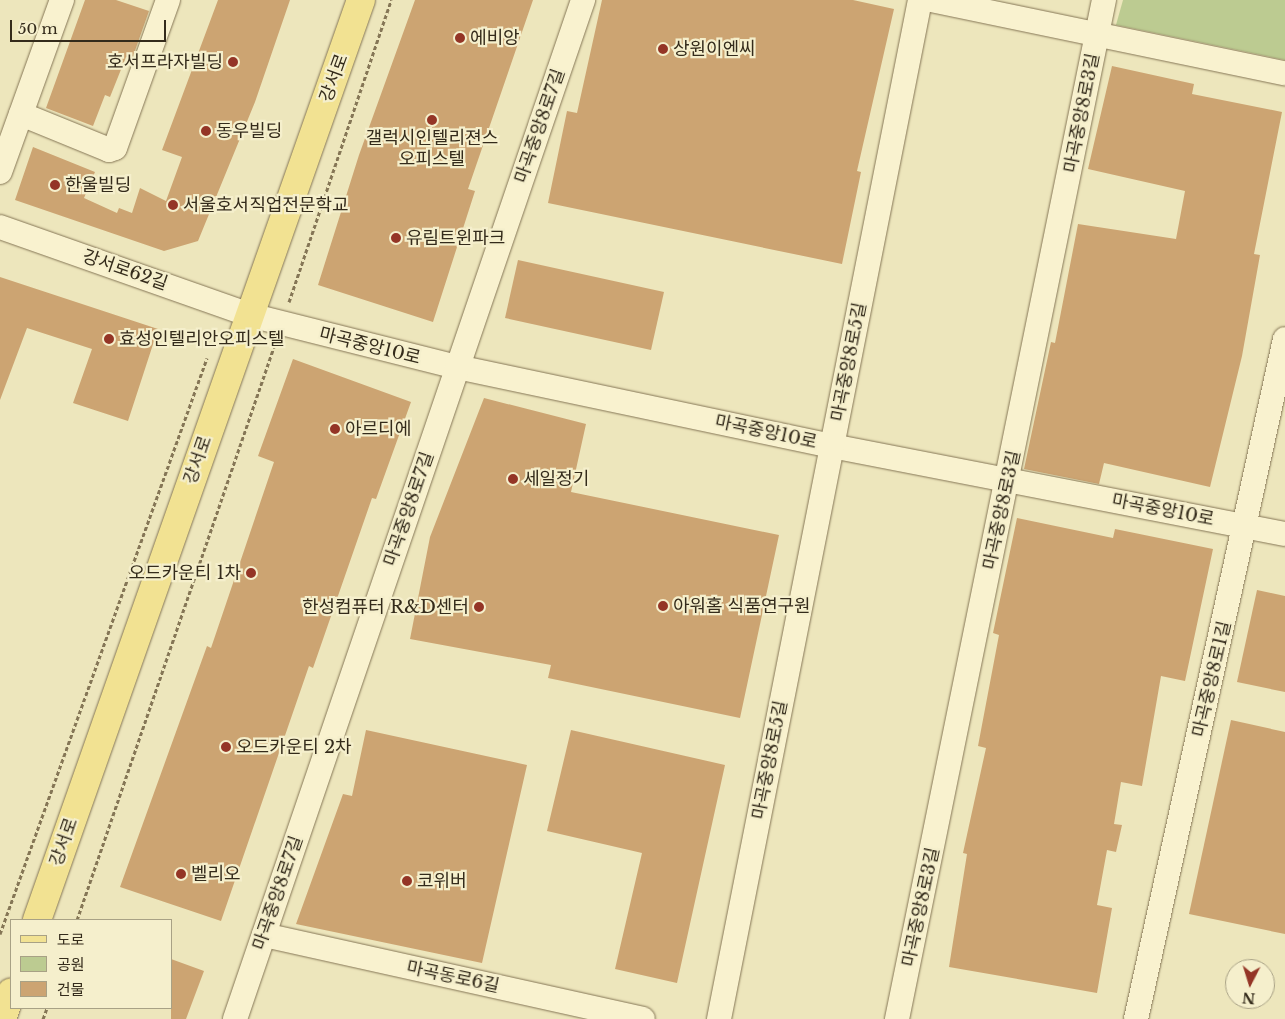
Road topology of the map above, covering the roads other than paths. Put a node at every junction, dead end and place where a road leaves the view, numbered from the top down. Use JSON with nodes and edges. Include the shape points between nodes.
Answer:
{"nodes":[{"id":1,"x":62,"y":0,"type":"edge"},
{"id":2,"x":168,"y":0,"type":"edge"},
{"id":3,"x":361,"y":0,"type":"edge"},
{"id":4,"x":583,"y":0,"type":"edge"},
{"id":5,"x":920,"y":0,"type":"edge"},
{"id":6,"x":931,"y":0,"type":"edge"},
{"id":7,"x":1104,"y":0,"type":"edge"},
{"id":8,"x":1097,"y":34,"type":"junction"},
{"id":9,"x":1285,"y":73,"type":"edge"},
{"id":10,"x":21,"y":114,"type":"junction"},
{"id":11,"x":0,"y":172,"type":"edge"},
{"id":12,"x":0,"y":226,"type":"edge"},
{"id":13,"x":250,"y":315,"type":"junction"},
{"id":14,"x":1285,"y":339,"type":"edge"},
{"id":15,"x":457,"y":368,"type":"junction"},
{"id":16,"x":832,"y":446,"type":"junction"},
{"id":17,"x":1009,"y":481,"type":"junction"},
{"id":18,"x":1247,"y":525,"type":"junction"},
{"id":19,"x":1285,"y":534,"type":"edge"},
{"id":20,"x":37,"y":919,"type":"edge"},
{"id":21,"x":264,"y":935,"type":"junction"},
{"id":22,"x":10,"y":996,"type":"edge"},
{"id":23,"x":2,"y":1019,"type":"edge"},
{"id":24,"x":235,"y":1019,"type":"edge"},
{"id":25,"x":643,"y":1019,"type":"edge"},
{"id":26,"x":719,"y":1019,"type":"edge"},
{"id":27,"x":897,"y":1019,"type":"edge"},
{"id":28,"x":1136,"y":1019,"type":"edge"}],
"edges":[{"from":1,"to":10,"type":"street"},
{"from":2,"to":10,"type":"street","via":[[115,148],[109,150]]},
{"from":3,"to":13,"type":"main road","name":"강서로"},
{"from":4,"to":15,"type":"street","name":"마곡중앙8로7길"},
{"from":5,"to":16,"type":"street","name":"마곡중앙8로5길"},
{"from":6,"to":8,"type":"street"},
{"from":7,"to":8,"type":"street","name":"마곡중앙8로3길"},
{"from":8,"to":9,"type":"street"},
{"from":8,"to":17,"type":"street","name":"마곡중앙8로3길"},
{"from":10,"to":11,"type":"street"},
{"from":12,"to":13,"type":"street","name":"강서로62길"},
{"from":13,"to":15,"type":"street","name":"마곡중앙10로"},
{"from":13,"to":20,"type":"main road","name":"강서로"},
{"from":14,"to":18,"type":"street","name":"마곡중앙8로1길"},
{"from":15,"to":16,"type":"street","name":"마곡중앙10로"},
{"from":15,"to":21,"type":"street","name":"마곡중앙8로7길"},
{"from":16,"to":17,"type":"street","name":"마곡중앙10로"},
{"from":16,"to":26,"type":"street","name":"마곡중앙8로5길"},
{"from":17,"to":18,"type":"street","name":"마곡중앙10로"},
{"from":17,"to":27,"type":"street","name":"마곡중앙8로3길"},
{"from":18,"to":19,"type":"street","name":"마곡중앙10로"},
{"from":18,"to":28,"type":"street","name":"마곡중앙8로1길"},
{"from":21,"to":24,"type":"street","name":"마곡중앙8로7길"},
{"from":21,"to":25,"type":"street","name":"마곡동로6길"},
{"from":22,"to":23,"type":"main road"}]}
